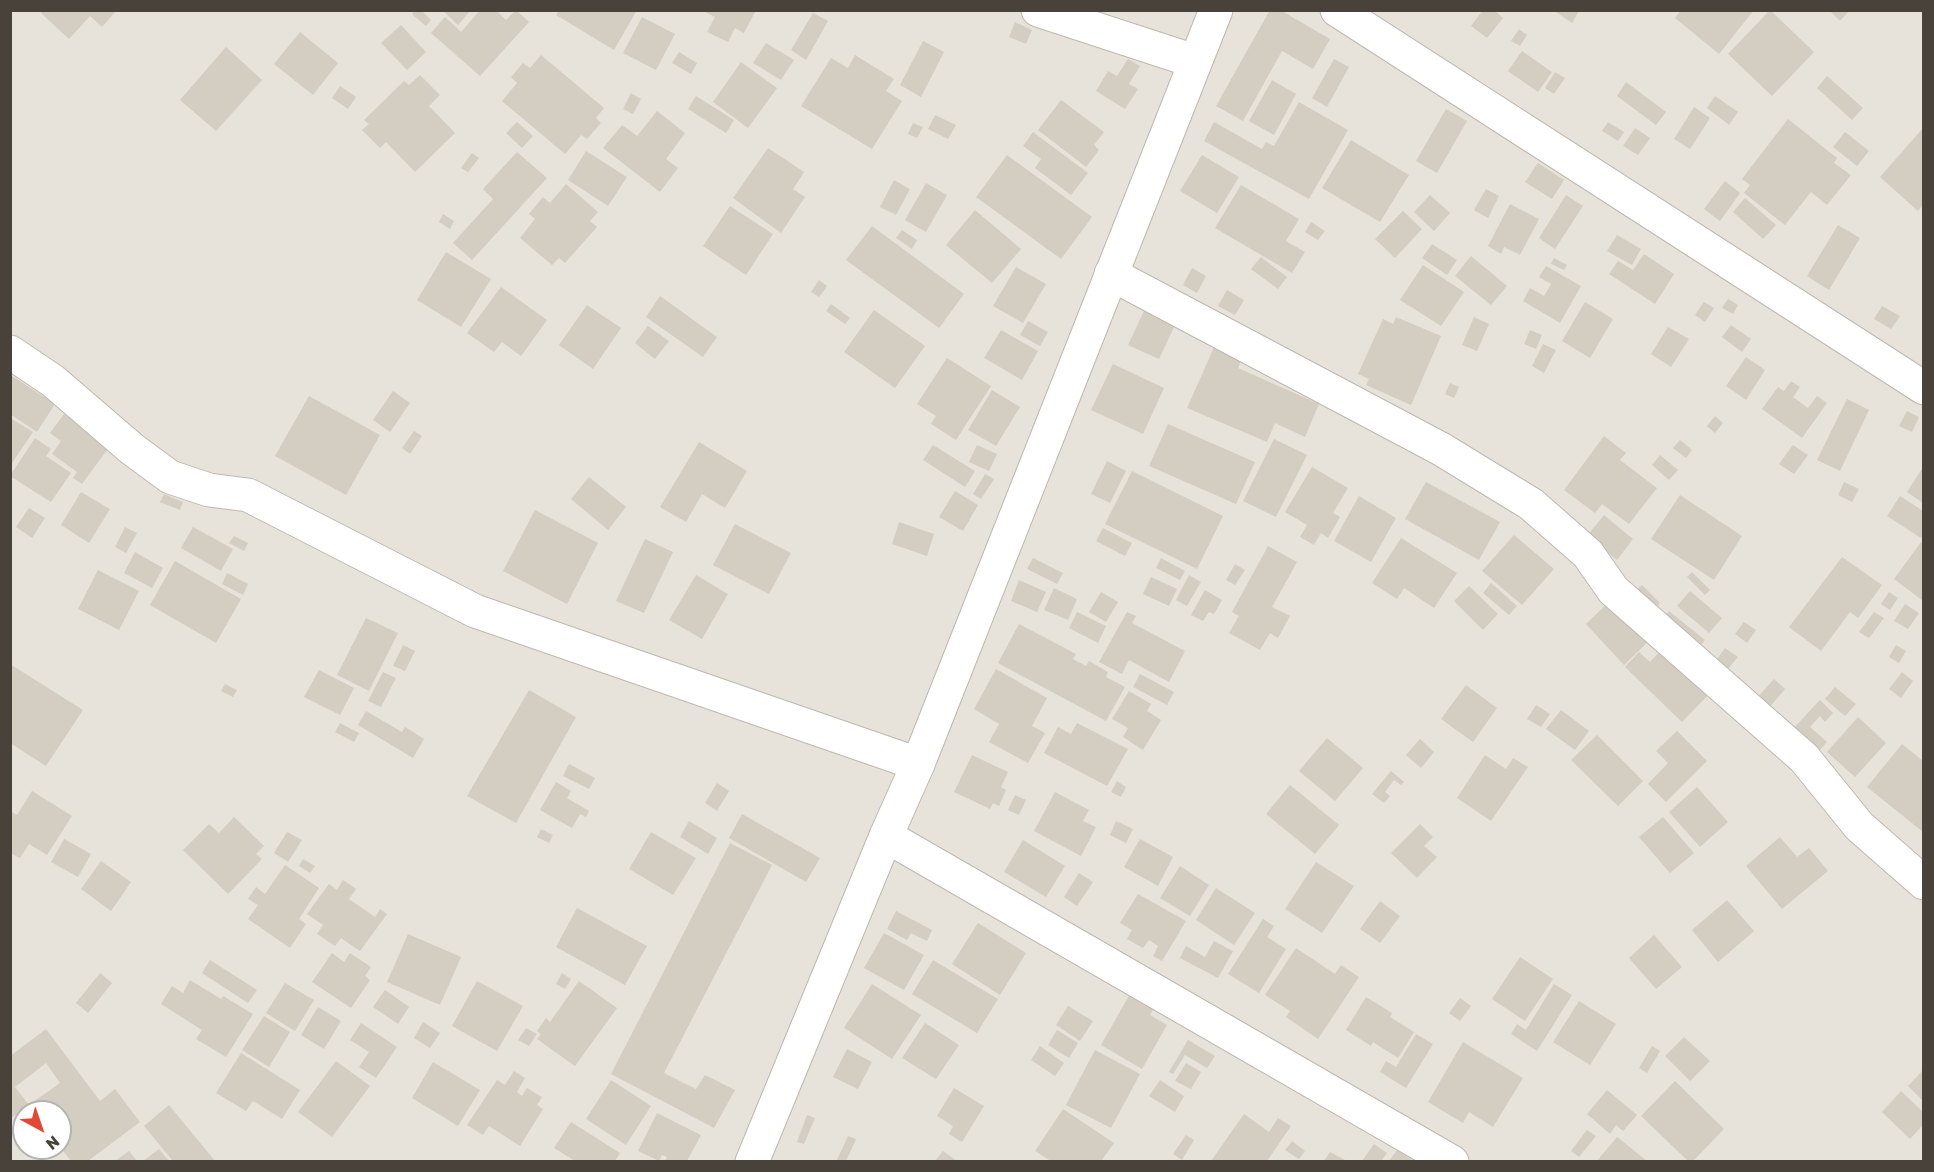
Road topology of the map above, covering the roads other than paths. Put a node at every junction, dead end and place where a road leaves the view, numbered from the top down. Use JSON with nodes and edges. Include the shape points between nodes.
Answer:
{"nodes":[{"id":1,"x":1038,"y":10,"type":"edge"},
{"id":2,"x":1216,"y":10,"type":"edge"},
{"id":3,"x":1337,"y":10,"type":"edge"},
{"id":4,"x":1194,"y":61,"type":"junction"},
{"id":5,"x":1111,"y":274,"type":"junction"},
{"id":6,"x":10,"y":352,"type":"edge"},
{"id":7,"x":1923,"y":388,"type":"edge"},
{"id":8,"x":918,"y":764,"type":"junction"},
{"id":9,"x":885,"y":836,"type":"junction"},
{"id":10,"x":1923,"y":883,"type":"edge"},
{"id":11,"x":753,"y":1161,"type":"edge"},
{"id":12,"x":1452,"y":1161,"type":"edge"}],
"edges":[{"from":1,"to":4,"type":"street"},
{"from":2,"to":4,"type":"street"},
{"from":3,"to":7,"type":"street"},
{"from":4,"to":5,"type":"street"},
{"from":5,"to":8,"type":"street"},
{"from":5,"to":10,"type":"street","via":[[1441,449],[1531,504],[1588,554],[1613,590],[1804,758],[1858,826]]},
{"from":6,"to":8,"type":"street","via":[[53,381],[170,477],[209,490],[248,495],[475,611]]},
{"from":8,"to":9,"type":"street"},
{"from":9,"to":11,"type":"street"},
{"from":9,"to":12,"type":"street"}]}
